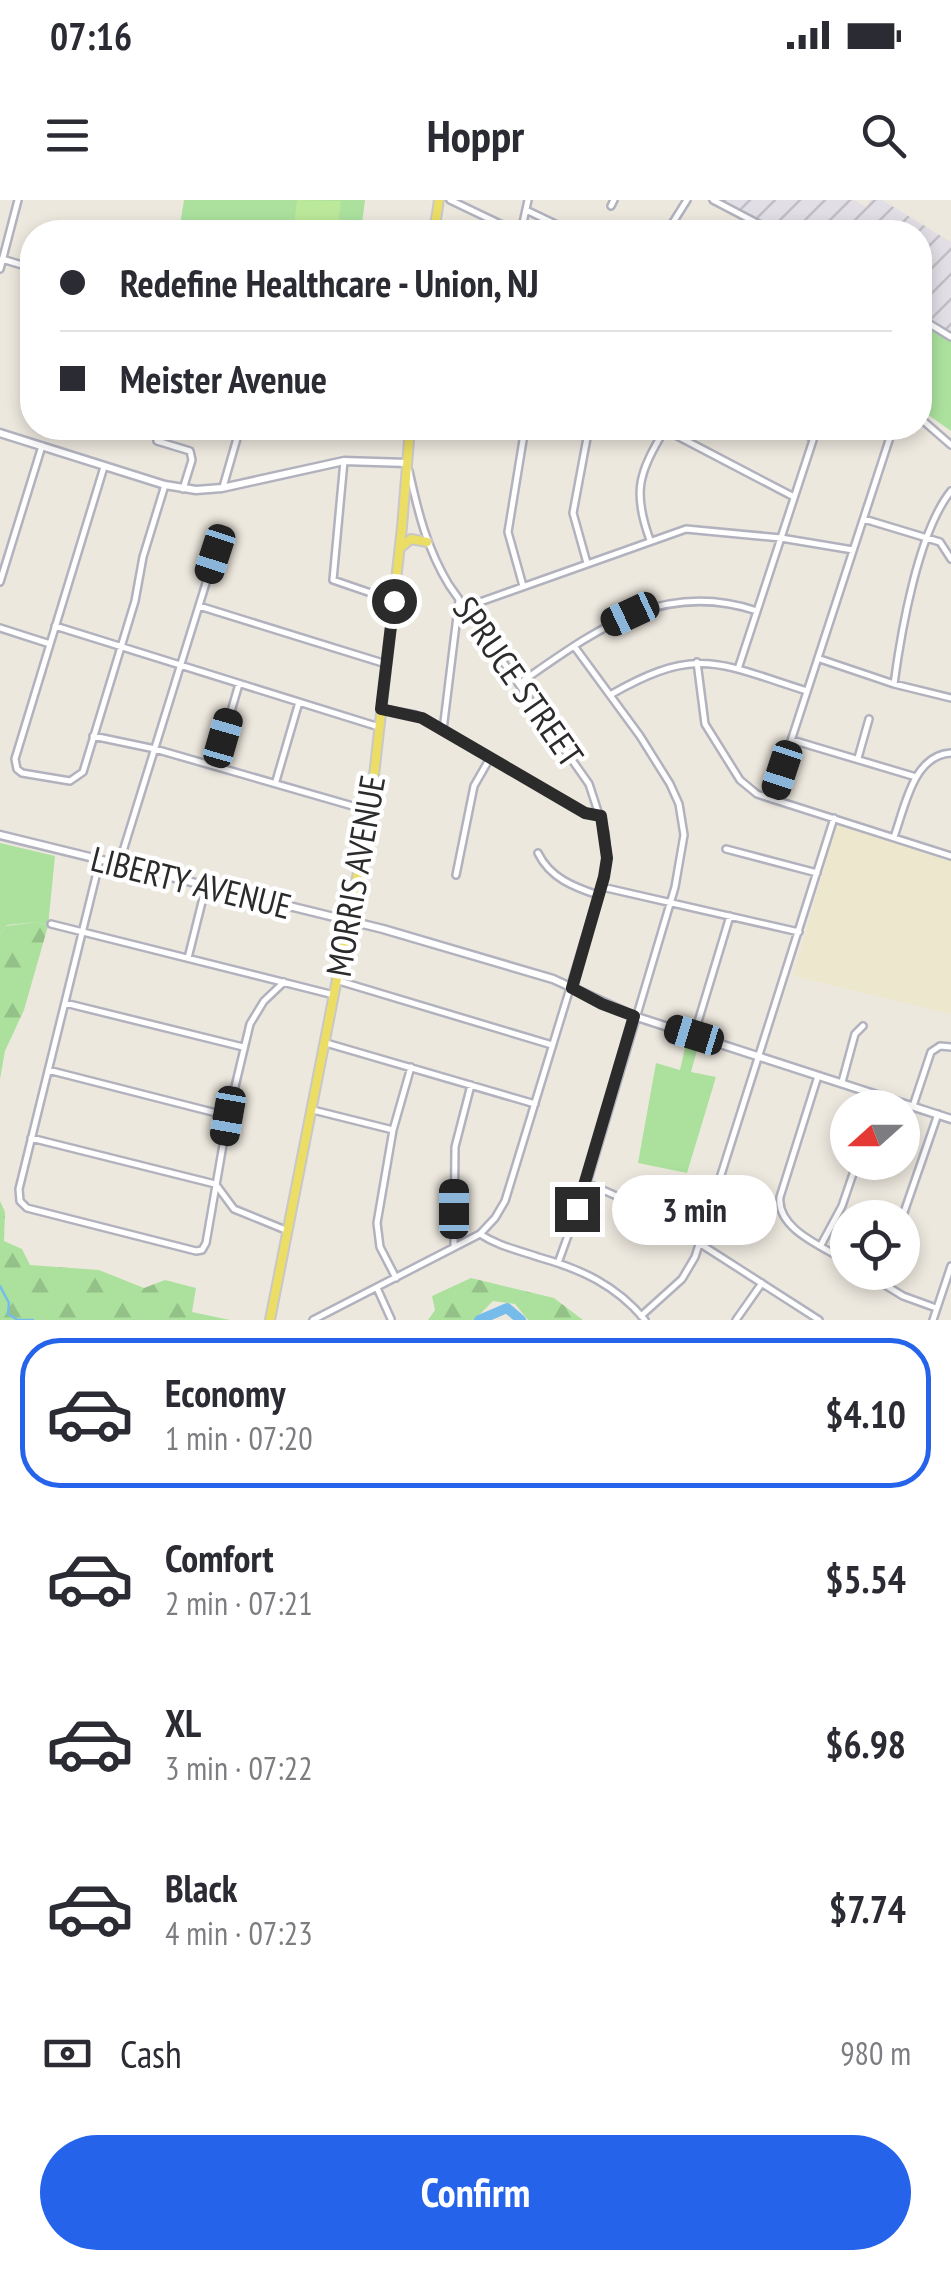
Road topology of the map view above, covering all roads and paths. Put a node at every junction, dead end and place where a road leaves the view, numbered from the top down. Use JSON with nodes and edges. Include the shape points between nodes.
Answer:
{"nodes":[{"id":1,"x":18,"y":200,"type":"edge"},
{"id":2,"x":450,"y":200,"type":"edge"},
{"id":3,"x":528,"y":200,"type":"edge"},
{"id":4,"x":713,"y":200,"type":"edge"},
{"id":5,"x":526,"y":210,"type":"junction"},
{"id":6,"x":493,"y":220,"type":"edge"},
{"id":7,"x":523,"y":220,"type":"edge"},
{"id":8,"x":547,"y":220,"type":"edge"},
{"id":9,"x":750,"y":220,"type":"edge"},
{"id":10,"x":1,"y":259,"type":"edge"},
{"id":11,"x":0,"y":269,"type":"edge"},
{"id":12,"x":932,"y":428,"type":"edge"},
{"id":13,"x":23,"y":440,"type":"edge"},
{"id":14,"x":157,"y":440,"type":"dead end"},
{"id":15,"x":236,"y":440,"type":"edge"},
{"id":16,"x":409,"y":440,"type":"edge"},
{"id":17,"x":523,"y":440,"type":"edge"},
{"id":18,"x":588,"y":440,"type":"edge"},
{"id":19,"x":659,"y":440,"type":"edge"},
{"id":20,"x":686,"y":440,"type":"edge"},
{"id":21,"x":812,"y":440,"type":"edge"},
{"id":22,"x":889,"y":440,"type":"edge"},
{"id":23,"x":951,"y":445,"type":"edge"},
{"id":24,"x":42,"y":446,"type":"junction"},
{"id":25,"x":344,"y":461,"type":"junction"},
{"id":26,"x":408,"y":464,"type":"junction"},
{"id":27,"x":104,"y":467,"type":"junction"},
{"id":28,"x":165,"y":485,"type":"junction"},
{"id":29,"x":222,"y":488,"type":"junction"},
{"id":30,"x":183,"y":489,"type":"junction"},
{"id":31,"x":951,"y":491,"type":"edge"},
{"id":32,"x":794,"y":498,"type":"junction"},
{"id":33,"x":864,"y":519,"type":"junction"},
{"id":34,"x":780,"y":538,"type":"junction"},
{"id":35,"x":928,"y":539,"type":"junction"},
{"id":36,"x":650,"y":540,"type":"junction"},
{"id":37,"x":427,"y":542,"type":"junction"},
{"id":38,"x":400,"y":548,"type":"junction"},
{"id":39,"x":853,"y":550,"type":"junction"},
{"id":40,"x":215,"y":554,"type":"dead end"},
{"id":41,"x":951,"y":559,"type":"edge"},
{"id":42,"x":586,"y":563,"type":"junction"},
{"id":43,"x":0,"y":582,"type":"edge"},
{"id":44,"x":523,"y":586,"type":"junction"},
{"id":45,"x":459,"y":600,"type":"junction"},
{"id":46,"x":394,"y":601,"type":"junction"},
{"id":47,"x":199,"y":606,"type":"junction"},
{"id":48,"x":466,"y":608,"type":"junction"},
{"id":49,"x":757,"y":611,"type":"junction"},
{"id":50,"x":55,"y":626,"type":"junction"},
{"id":51,"x":0,"y":628,"type":"edge"},
{"id":52,"x":50,"y":644,"type":"junction"},
{"id":53,"x":574,"y":646,"type":"junction"},
{"id":54,"x":120,"y":648,"type":"junction"},
{"id":55,"x":819,"y":659,"type":"junction"},
{"id":56,"x":698,"y":662,"type":"junction"},
{"id":57,"x":386,"y":664,"type":"junction"},
{"id":58,"x":181,"y":666,"type":"junction"},
{"id":59,"x":738,"y":669,"type":"junction"},
{"id":60,"x":520,"y":683,"type":"junction"},
{"id":61,"x":239,"y":684,"type":"junction"},
{"id":62,"x":894,"y":684,"type":"junction"},
{"id":63,"x":807,"y":691,"type":"junction"},
{"id":64,"x":610,"y":696,"type":"junction"},
{"id":65,"x":951,"y":698,"type":"edge"},
{"id":66,"x":299,"y":702,"type":"junction"},
{"id":67,"x":381,"y":709,"type":"junction"},
{"id":68,"x":869,"y":719,"type":"dead end"},
{"id":69,"x":380,"y":727,"type":"junction"},
{"id":70,"x":443,"y":730,"type":"junction"},
{"id":71,"x":93,"y":736,"type":"junction"},
{"id":72,"x":792,"y":740,"type":"junction"},
{"id":73,"x":155,"y":750,"type":"junction"},
{"id":74,"x":951,"y":753,"type":"edge"},
{"id":75,"x":490,"y":758,"type":"junction"},
{"id":76,"x":858,"y":758,"type":"junction"},
{"id":77,"x":214,"y":766,"type":"junction"},
{"id":78,"x":916,"y":777,"type":"junction"},
{"id":79,"x":276,"y":782,"type":"junction"},
{"id":80,"x":772,"y":799,"type":"junction"},
{"id":81,"x":370,"y":810,"type":"junction"},
{"id":82,"x":601,"y":816,"type":"junction"},
{"id":83,"x":834,"y":818,"type":"junction"},
{"id":84,"x":0,"y":835,"type":"edge"},
{"id":85,"x":894,"y":837,"type":"junction"},
{"id":86,"x":726,"y":848,"type":"dead end"},
{"id":87,"x":538,"y":853,"type":"dead end"},
{"id":88,"x":951,"y":856,"type":"edge"},
{"id":89,"x":100,"y":860,"type":"junction"},
{"id":90,"x":119,"y":864,"type":"junction"},
{"id":91,"x":817,"y":873,"type":"junction"},
{"id":92,"x":456,"y":875,"type":"dead end"},
{"id":93,"x":206,"y":886,"type":"junction"},
{"id":94,"x":602,"y":886,"type":"junction"},
{"id":95,"x":598,"y":895,"type":"junction"},
{"id":96,"x":669,"y":903,"type":"junction"},
{"id":97,"x":730,"y":916,"type":"junction"},
{"id":98,"x":50,"y":924,"type":"dead end"},
{"id":99,"x":349,"y":924,"type":"junction"},
{"id":100,"x":82,"y":932,"type":"junction"},
{"id":101,"x":799,"y":932,"type":"junction"},
{"id":102,"x":188,"y":958,"type":"junction"},
{"id":103,"x":338,"y":981,"type":"junction"},
{"id":104,"x":284,"y":982,"type":"junction"},
{"id":105,"x":572,"y":988,"type":"junction"},
{"id":106,"x":336,"y":995,"type":"junction"},
{"id":107,"x":65,"y":1003,"type":"junction"},
{"id":108,"x":634,"y":1016,"type":"junction"},
{"id":109,"x":863,"y":1026,"type":"dead end"},
{"id":110,"x":694,"y":1035,"type":"junction"},
{"id":111,"x":326,"y":1042,"type":"junction"},
{"id":112,"x":552,"y":1045,"type":"junction"},
{"id":113,"x":244,"y":1046,"type":"junction"},
{"id":114,"x":951,"y":1047,"type":"edge"},
{"id":115,"x":760,"y":1055,"type":"junction"},
{"id":116,"x":412,"y":1068,"type":"junction"},
{"id":117,"x":48,"y":1070,"type":"junction"},
{"id":118,"x":819,"y":1074,"type":"junction"},
{"id":119,"x":842,"y":1082,"type":"junction"},
{"id":120,"x":471,"y":1085,"type":"junction"},
{"id":121,"x":865,"y":1090,"type":"edge"},
{"id":122,"x":919,"y":1090,"type":"edge"},
{"id":123,"x":535,"y":1104,"type":"junction"},
{"id":124,"x":920,"y":1108,"type":"edge"},
{"id":125,"x":313,"y":1110,"type":"junction"},
{"id":126,"x":938,"y":1114,"type":"junction"},
{"id":127,"x":228,"y":1116,"type":"junction"},
{"id":128,"x":951,"y":1118,"type":"edge"},
{"id":129,"x":394,"y":1130,"type":"junction"},
{"id":130,"x":30,"y":1138,"type":"junction"},
{"id":131,"x":851,"y":1180,"type":"edge"},
{"id":132,"x":586,"y":1182,"type":"junction"},
{"id":133,"x":216,"y":1184,"type":"junction"},
{"id":134,"x":908,"y":1200,"type":"edge"},
{"id":135,"x":288,"y":1231,"type":"junction"},
{"id":136,"x":480,"y":1234,"type":"junction"},
{"id":137,"x":698,"y":1245,"type":"junction"},
{"id":138,"x":821,"y":1245,"type":"junction"},
{"id":139,"x":454,"y":1247,"type":"junction"},
{"id":140,"x":830,"y":1251,"type":"edge"},
{"id":141,"x":558,"y":1262,"type":"junction"},
{"id":142,"x":951,"y":1266,"type":"edge"},
{"id":143,"x":396,"y":1278,"type":"junction"},
{"id":144,"x":762,"y":1283,"type":"junction"},
{"id":145,"x":377,"y":1288,"type":"junction"},
{"id":146,"x":893,"y":1290,"type":"edge"},
{"id":147,"x":936,"y":1308,"type":"junction"},
{"id":148,"x":643,"y":1318,"type":"edge"},
{"id":149,"x":390,"y":1319,"type":"edge"},
{"id":150,"x":270,"y":1320,"type":"edge"},
{"id":151,"x":313,"y":1320,"type":"edge"},
{"id":152,"x":736,"y":1320,"type":"edge"},
{"id":153,"x":820,"y":1320,"type":"edge"},
{"id":154,"x":932,"y":1320,"type":"edge"}],
"edges":[{"from":1,"to":10,"type":"street"},
{"from":2,"to":6,"type":"street"},
{"from":3,"to":5,"type":"street"},
{"from":4,"to":9,"type":"street"},
{"from":5,"to":7,"type":"street"},
{"from":5,"to":8,"type":"street"},
{"from":10,"to":11,"type":"street"},
{"from":12,"to":23,"type":"street"},
{"from":13,"to":24,"type":"street"},
{"from":14,"to":30,"type":"street","via":[[191,453]]},
{"from":15,"to":29,"type":"street"},
{"from":16,"to":26,"type":"main road","name":"MORRIS AVENUE"},
{"from":17,"to":44,"type":"street","via":[[508,532]]},
{"from":18,"to":42,"type":"street","via":[[573,513]]},
{"from":19,"to":36,"type":"street","via":[[638,503]]},
{"from":20,"to":32,"type":"street"},
{"from":21,"to":32,"type":"street"},
{"from":22,"to":33,"type":"street"},
{"from":24,"to":27,"type":"street"},
{"from":24,"to":43,"type":"street"},
{"from":25,"to":26,"type":"street"},
{"from":25,"to":29,"type":"street"},
{"from":25,"to":46,"type":"street","via":[[333,580]]},
{"from":26,"to":37,"type":"street","name":"SPRUCE STREET"},
{"from":26,"to":38,"type":"main road","name":"MORRIS AVENUE"},
{"from":27,"to":28,"type":"street"},
{"from":27,"to":50,"type":"street"},
{"from":28,"to":30,"type":"street"},
{"from":28,"to":54,"type":"street"},
{"from":29,"to":30,"type":"street"},
{"from":31,"to":35,"type":"street"},
{"from":32,"to":34,"type":"street"},
{"from":33,"to":35,"type":"street"},
{"from":33,"to":39,"type":"street"},
{"from":34,"to":36,"type":"street","via":[[700,529]]},
{"from":34,"to":39,"type":"street"},
{"from":34,"to":49,"type":"street"},
{"from":35,"to":41,"type":"street","via":[[940,542]]},
{"from":35,"to":62,"type":"street","via":[[901,630]]},
{"from":36,"to":42,"type":"street"},
{"from":37,"to":38,"type":"main road","via":[[411,539]]},
{"from":37,"to":45,"type":"street","name":"SPRUCE STREET"},
{"from":38,"to":46,"type":"main road","name":"MORRIS AVENUE"},
{"from":39,"to":55,"type":"street"},
{"from":40,"to":47,"type":"street"},
{"from":42,"to":44,"type":"street"},
{"from":44,"to":48,"type":"street"},
{"from":45,"to":48,"type":"street","name":"SPRUCE STREET"},
{"from":45,"to":70,"type":"street"},
{"from":46,"to":57,"type":"main road","name":"MORRIS AVENUE"},
{"from":47,"to":57,"type":"street"},
{"from":47,"to":58,"type":"street"},
{"from":48,"to":60,"type":"street","name":"SPRUCE STREET"},
{"from":49,"to":53,"type":"street","via":[[682,600],[630,614]]},
{"from":49,"to":59,"type":"street"},
{"from":50,"to":52,"type":"street"},
{"from":50,"to":54,"type":"street"},
{"from":51,"to":52,"type":"street"},
{"from":52,"to":71,"type":"street","via":[[15,766],[22,774],[76,780]]},
{"from":53,"to":60,"type":"street"},
{"from":53,"to":64,"type":"street"},
{"from":54,"to":58,"type":"street"},
{"from":54,"to":71,"type":"street"},
{"from":55,"to":62,"type":"street"},
{"from":55,"to":63,"type":"street"},
{"from":56,"to":59,"type":"street"},
{"from":56,"to":64,"type":"street","via":[[654,671]]},
{"from":56,"to":80,"type":"street","via":[[702,710],[713,738],[740,780]]},
{"from":57,"to":67,"type":"main road","name":"MORRIS AVENUE"},
{"from":58,"to":61,"type":"street"},
{"from":58,"to":73,"type":"street"},
{"from":59,"to":63,"type":"street"},
{"from":60,"to":82,"type":"street","name":"SPRUCE STREET","via":[[589,784]]},
{"from":61,"to":66,"type":"street"},
{"from":61,"to":77,"type":"street"},
{"from":62,"to":65,"type":"street"},
{"from":63,"to":72,"type":"street"},
{"from":64,"to":96,"type":"street","via":[[679,804],[684,842]]},
{"from":66,"to":69,"type":"street"},
{"from":66,"to":79,"type":"street"},
{"from":67,"to":69,"type":"main road","name":"MORRIS AVENUE"},
{"from":67,"to":70,"type":"street","via":[[416,715]]},
{"from":68,"to":76,"type":"street"},
{"from":69,"to":81,"type":"main road","name":"MORRIS AVENUE"},
{"from":70,"to":75,"type":"street"},
{"from":71,"to":73,"type":"street"},
{"from":72,"to":76,"type":"street"},
{"from":72,"to":80,"type":"street"},
{"from":73,"to":77,"type":"street"},
{"from":73,"to":90,"type":"street"},
{"from":74,"to":78,"type":"street","via":[[929,760]]},
{"from":75,"to":82,"type":"street"},
{"from":75,"to":92,"type":"street","via":[[474,786]]},
{"from":76,"to":78,"type":"street"},
{"from":77,"to":79,"type":"street"},
{"from":78,"to":85,"type":"street"},
{"from":79,"to":81,"type":"street"},
{"from":80,"to":83,"type":"street"},
{"from":81,"to":99,"type":"main road","name":"MORRIS AVENUE"},
{"from":82,"to":94,"type":"street","name":"SPRUCE STREET","via":[[607,858]]},
{"from":83,"to":85,"type":"street"},
{"from":83,"to":91,"type":"street"},
{"from":84,"to":89,"type":"street","name":"LIBERTY AVENUE"},
{"from":85,"to":88,"type":"street"},
{"from":86,"to":91,"type":"street"},
{"from":87,"to":95,"type":"street","via":[[571,887]]},
{"from":89,"to":90,"type":"street","name":"LIBERTY AVENUE"},
{"from":89,"to":100,"type":"street"},
{"from":90,"to":93,"type":"street","name":"LIBERTY AVENUE"},
{"from":91,"to":101,"type":"street"},
{"from":93,"to":99,"type":"street","name":"LIBERTY AVENUE"},
{"from":93,"to":102,"type":"street"},
{"from":94,"to":95,"type":"street","name":"SPRUCE STREET"},
{"from":94,"to":96,"type":"street"},
{"from":95,"to":105,"type":"street","name":"SPRUCE STREET"},
{"from":96,"to":97,"type":"street"},
{"from":96,"to":108,"type":"street"},
{"from":97,"to":101,"type":"street"},
{"from":97,"to":110,"type":"street"},
{"from":98,"to":100,"type":"street"},
{"from":99,"to":103,"type":"main road","name":"MORRIS AVENUE"},
{"from":99,"to":105,"type":"street","name":"LIBERTY AVENUE"},
{"from":100,"to":102,"type":"street"},
{"from":100,"to":107,"type":"street"},
{"from":101,"to":115,"type":"street"},
{"from":102,"to":104,"type":"street"},
{"from":103,"to":106,"type":"main road","name":"MORRIS AVENUE"},
{"from":103,"to":112,"type":"street"},
{"from":104,"to":106,"type":"street"},
{"from":104,"to":113,"type":"street","via":[[256,1012]]},
{"from":105,"to":108,"type":"street","name":"LIBERTY AVENUE"},
{"from":105,"to":112,"type":"street","name":"SPRUCE STREET"},
{"from":106,"to":111,"type":"main road","name":"MORRIS AVENUE"},
{"from":107,"to":113,"type":"street"},
{"from":107,"to":117,"type":"street"},
{"from":108,"to":110,"type":"street","name":"LIBERTY AVENUE"},
{"from":108,"to":132,"type":"street"},
{"from":109,"to":119,"type":"street"},
{"from":110,"to":115,"type":"street","name":"LIBERTY AVENUE"},
{"from":111,"to":116,"type":"street"},
{"from":111,"to":125,"type":"main road","name":"MORRIS AVENUE"},
{"from":112,"to":123,"type":"street","name":"SPRUCE STREET"},
{"from":113,"to":127,"type":"street"},
{"from":114,"to":122,"type":"street","via":[[932,1052]]},
{"from":115,"to":118,"type":"street","name":"LIBERTY AVENUE"},
{"from":115,"to":137,"type":"street"},
{"from":116,"to":120,"type":"street"},
{"from":116,"to":129,"type":"street"},
{"from":117,"to":127,"type":"street"},
{"from":117,"to":130,"type":"street"},
{"from":118,"to":119,"type":"street","name":"LIBERTY AVENUE"},
{"from":118,"to":138,"type":"street","via":[[779,1204],[786,1221]]},
{"from":119,"to":121,"type":"street","name":"LIBERTY AVENUE"},
{"from":120,"to":123,"type":"street"},
{"from":120,"to":139,"type":"street","via":[[455,1147]]},
{"from":123,"to":136,"type":"street","name":"SPRUCE STREET","via":[[505,1201]]},
{"from":124,"to":126,"type":"street","name":"LIBERTY AVENUE"},
{"from":125,"to":129,"type":"street"},
{"from":125,"to":135,"type":"main road","name":"MORRIS AVENUE"},
{"from":126,"to":128,"type":"street","name":"LIBERTY AVENUE"},
{"from":126,"to":134,"type":"street"},
{"from":127,"to":133,"type":"street"},
{"from":129,"to":143,"type":"street","via":[[377,1224]]},
{"from":130,"to":133,"type":"street"},
{"from":130,"to":133,"type":"street","via":[[23,1205],[196,1251],[204,1247]]},
{"from":131,"to":138,"type":"street"},
{"from":132,"to":137,"type":"street","via":[[646,1209]]},
{"from":132,"to":141,"type":"street"},
{"from":133,"to":135,"type":"street","via":[[234,1209]]},
{"from":135,"to":150,"type":"main road","name":"MORRIS AVENUE"},
{"from":136,"to":139,"type":"street","name":"SPRUCE STREET"},
{"from":136,"to":141,"type":"street"},
{"from":137,"to":144,"type":"street"},
{"from":137,"to":148,"type":"street","via":[[688,1272]]},
{"from":138,"to":140,"type":"street"},
{"from":139,"to":143,"type":"street","name":"SPRUCE STREET"},
{"from":141,"to":148,"type":"street","via":[[611,1287]]},
{"from":142,"to":147,"type":"street"},
{"from":143,"to":145,"type":"street","name":"SPRUCE STREET"},
{"from":144,"to":152,"type":"street"},
{"from":144,"to":153,"type":"street"},
{"from":145,"to":149,"type":"street"},
{"from":145,"to":151,"type":"street","name":"SPRUCE STREET"},
{"from":146,"to":147,"type":"street"},
{"from":147,"to":154,"type":"street"}]}
